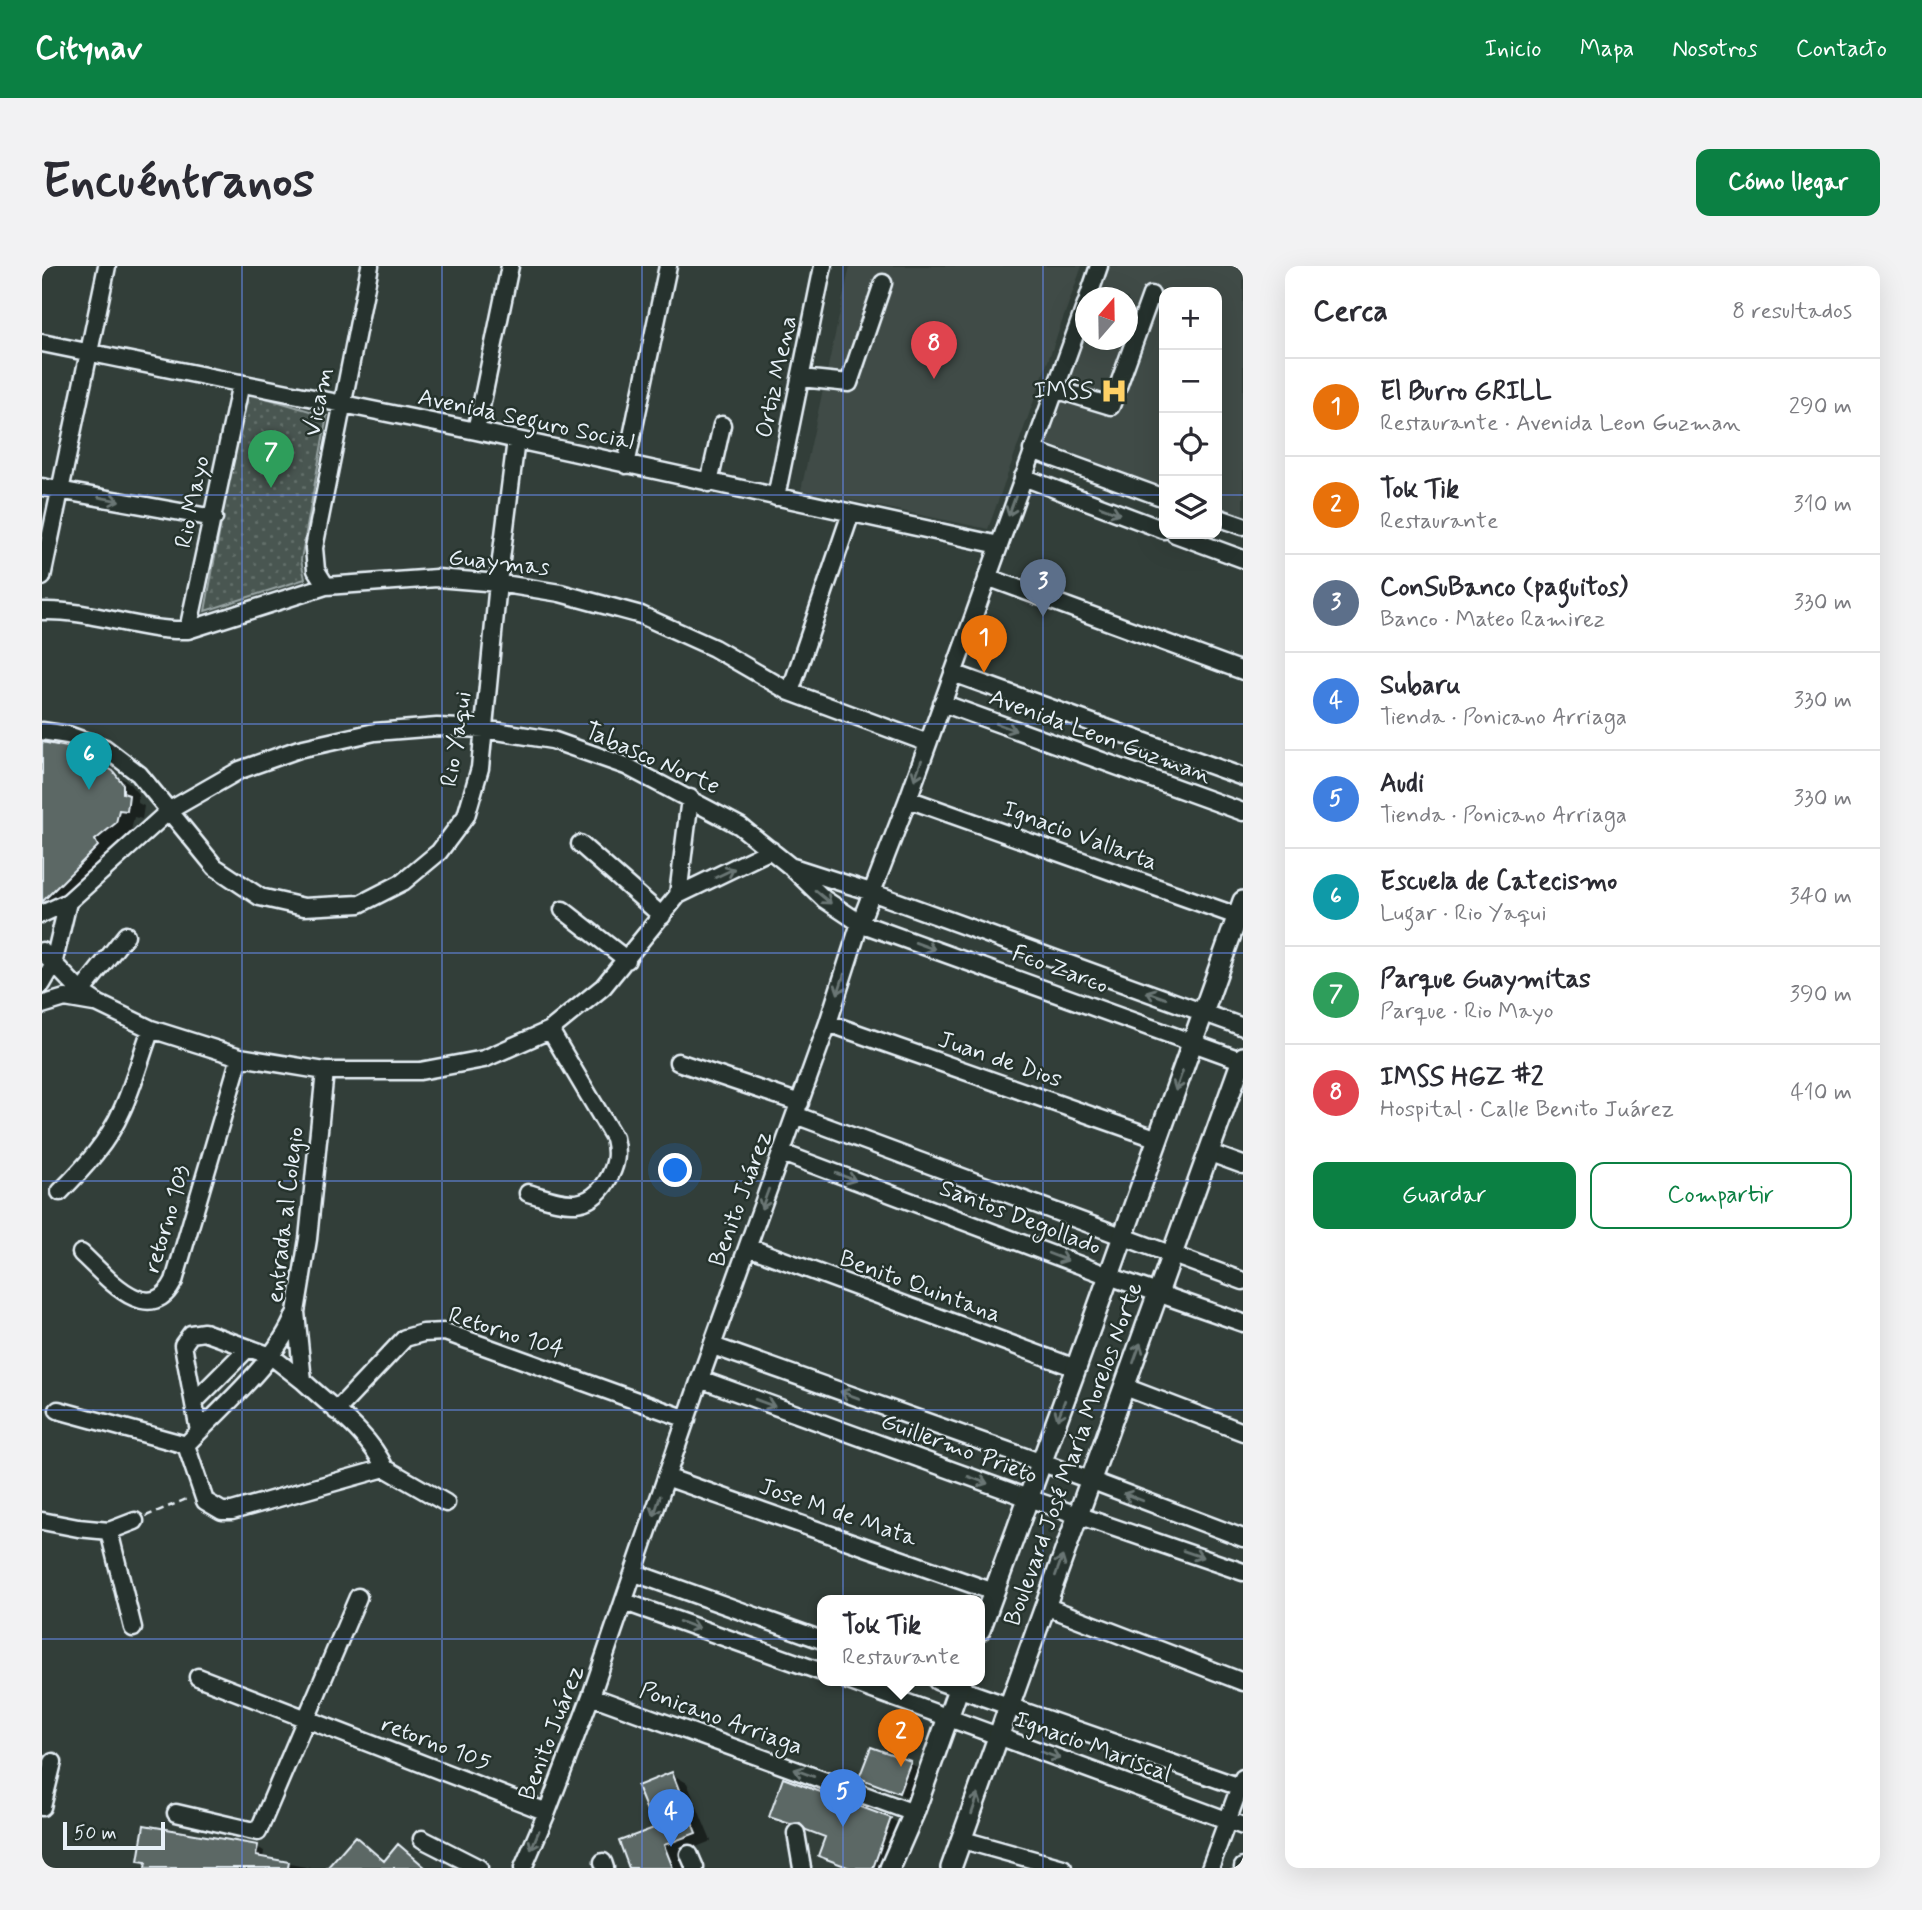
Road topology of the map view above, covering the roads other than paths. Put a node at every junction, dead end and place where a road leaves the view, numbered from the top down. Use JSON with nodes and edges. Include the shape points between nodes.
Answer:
{"nodes":[{"id":1,"x":107,"y":266,"type":"edge"},
{"id":2,"x":370,"y":266,"type":"edge"},
{"id":3,"x":510,"y":266,"type":"edge"},
{"id":4,"x":667,"y":266,"type":"edge"},
{"id":5,"x":823,"y":266,"type":"edge"},
{"id":6,"x":1099,"y":266,"type":"edge"},
{"id":7,"x":883,"y":283,"type":"dead end"},
{"id":8,"x":1092,"y":287,"type":"edge"},
{"id":9,"x":1151,"y":295,"type":"dead end"},
{"id":10,"x":1075,"y":334,"type":"edge"},
{"id":11,"x":42,"y":343,"type":"edge"},
{"id":12,"x":89,"y":353,"type":"junction"},
{"id":13,"x":801,"y":378,"type":"junction"},
{"id":14,"x":241,"y":383,"type":"junction"},
{"id":15,"x":1055,"y":389,"type":"junction"},
{"id":16,"x":342,"y":404,"type":"junction"},
{"id":17,"x":722,"y":425,"type":"dead end"},
{"id":18,"x":476,"y":432,"type":"junction"},
{"id":19,"x":516,"y":440,"type":"junction"},
{"id":20,"x":1032,"y":450,"type":"junction"},
{"id":21,"x":626,"y":465,"type":"junction"},
{"id":22,"x":1023,"y":477,"type":"junction"},
{"id":23,"x":709,"y":483,"type":"junction"},
{"id":24,"x":42,"y":486,"type":"edge"},
{"id":25,"x":60,"y":490,"type":"junction"},
{"id":26,"x":1159,"y":496,"type":"edge"},
{"id":27,"x":776,"y":497,"type":"junction"},
{"id":28,"x":851,"y":513,"type":"junction"},
{"id":29,"x":214,"y":518,"type":"junction"},
{"id":30,"x":1222,"y":518,"type":"edge"},
{"id":31,"x":1243,"y":526,"type":"edge"},
{"id":32,"x":1159,"y":528,"type":"edge"},
{"id":33,"x":1189,"y":539,"type":"edge"},
{"id":34,"x":999,"y":545,"type":"junction"},
{"id":35,"x":1243,"y":559,"type":"edge"},
{"id":36,"x":42,"y":577,"type":"edge"},
{"id":37,"x":987,"y":578,"type":"junction"},
{"id":38,"x":498,"y":583,"type":"junction"},
{"id":39,"x":326,"y":586,"type":"junction"},
{"id":40,"x":42,"y":611,"type":"edge"},
{"id":41,"x":188,"y":629,"type":"junction"},
{"id":42,"x":1243,"y":671,"type":"edge"},
{"id":43,"x":953,"y":673,"type":"junction"},
{"id":44,"x":790,"y":692,"type":"junction"},
{"id":45,"x":942,"y":704,"type":"junction"},
{"id":46,"x":484,"y":729,"type":"junction"},
{"id":47,"x":42,"y":731,"type":"edge"},
{"id":48,"x":928,"y":743,"type":"junction"},
{"id":49,"x":1243,"y":777,"type":"edge"},
{"id":50,"x":690,"y":798,"type":"junction"},
{"id":51,"x":908,"y":799,"type":"junction"},
{"id":52,"x":170,"y":810,"type":"junction"},
{"id":53,"x":1243,"y":813,"type":"edge"},
{"id":54,"x":580,"y":844,"type":"dead end"},
{"id":55,"x":771,"y":850,"type":"junction"},
{"id":56,"x":790,"y":866,"type":"junction"},
{"id":57,"x":871,"y":892,"type":"junction"},
{"id":58,"x":678,"y":895,"type":"junction"},
{"id":59,"x":68,"y":902,"type":"junction"},
{"id":60,"x":1240,"y":909,"type":"edge"},
{"id":61,"x":563,"y":910,"type":"dead end"},
{"id":62,"x":42,"y":914,"type":"edge"},
{"id":63,"x":662,"y":916,"type":"junction"},
{"id":64,"x":860,"y":923,"type":"junction"},
{"id":65,"x":126,"y":935,"type":"dead end"},
{"id":66,"x":42,"y":951,"type":"edge"},
{"id":67,"x":627,"y":960,"type":"junction"},
{"id":68,"x":53,"y":965,"type":"junction"},
{"id":69,"x":42,"y":984,"type":"edge"},
{"id":70,"x":81,"y":992,"type":"junction"},
{"id":71,"x":99,"y":1004,"type":"junction"},
{"id":72,"x":42,"y":1005,"type":"edge"},
{"id":73,"x":1203,"y":1012,"type":"junction"},
{"id":74,"x":828,"y":1023,"type":"junction"},
{"id":75,"x":1243,"y":1027,"type":"edge"},
{"id":76,"x":150,"y":1028,"type":"junction"},
{"id":77,"x":550,"y":1030,"type":"junction"},
{"id":78,"x":1192,"y":1042,"type":"junction"},
{"id":79,"x":240,"y":1057,"type":"junction"},
{"id":80,"x":1243,"y":1059,"type":"edge"},
{"id":81,"x":678,"y":1062,"type":"dead end"},
{"id":82,"x":325,"y":1071,"type":"junction"},
{"id":83,"x":797,"y":1109,"type":"junction"},
{"id":84,"x":1158,"y":1139,"type":"junction"},
{"id":85,"x":782,"y":1153,"type":"junction"},
{"id":86,"x":1210,"y":1153,"type":"junction"},
{"id":87,"x":1243,"y":1165,"type":"edge"},
{"id":88,"x":60,"y":1192,"type":"dead end"},
{"id":89,"x":528,"y":1193,"type":"dead end"},
{"id":90,"x":1123,"y":1237,"type":"junction"},
{"id":91,"x":748,"y":1247,"type":"junction"},
{"id":92,"x":80,"y":1254,"type":"dead end"},
{"id":93,"x":1173,"y":1256,"type":"junction"},
{"id":94,"x":1109,"y":1276,"type":"junction"},
{"id":95,"x":1243,"y":1282,"type":"edge"},
{"id":96,"x":1159,"y":1294,"type":"junction"},
{"id":97,"x":296,"y":1312,"type":"junction"},
{"id":98,"x":1243,"y":1323,"type":"edge"},
{"id":99,"x":713,"y":1346,"type":"junction"},
{"id":100,"x":248,"y":1348,"type":"junction"},
{"id":101,"x":271,"y":1356,"type":"junction"},
{"id":102,"x":1076,"y":1368,"type":"junction"},
{"id":103,"x":700,"y":1379,"type":"junction"},
{"id":104,"x":303,"y":1381,"type":"junction"},
{"id":105,"x":1125,"y":1387,"type":"junction"},
{"id":106,"x":194,"y":1402,"type":"junction"},
{"id":107,"x":58,"y":1410,"type":"dead end"},
{"id":108,"x":336,"y":1411,"type":"junction"},
{"id":109,"x":687,"y":1419,"type":"junction"},
{"id":110,"x":199,"y":1431,"type":"junction"},
{"id":111,"x":1243,"y":1432,"type":"edge"},
{"id":112,"x":186,"y":1445,"type":"junction"},
{"id":113,"x":1041,"y":1463,"type":"junction"},
{"id":114,"x":385,"y":1468,"type":"junction"},
{"id":115,"x":666,"y":1477,"type":"junction"},
{"id":116,"x":1090,"y":1480,"type":"junction"},
{"id":117,"x":1028,"y":1498,"type":"junction"},
{"id":118,"x":446,"y":1503,"type":"dead end"},
{"id":119,"x":1077,"y":1515,"type":"junction"},
{"id":120,"x":42,"y":1521,"type":"edge"},
{"id":121,"x":135,"y":1521,"type":"road end"},
{"id":122,"x":109,"y":1531,"type":"junction"},
{"id":123,"x":1243,"y":1538,"type":"edge"},
{"id":124,"x":1243,"y":1572,"type":"edge"},
{"id":125,"x":635,"y":1573,"type":"junction"},
{"id":126,"x":994,"y":1592,"type":"junction"},
{"id":127,"x":358,"y":1597,"type":"dead end"},
{"id":128,"x":625,"y":1601,"type":"junction"},
{"id":129,"x":1045,"y":1606,"type":"junction"},
{"id":130,"x":985,"y":1616,"type":"edge"},
{"id":131,"x":133,"y":1628,"type":"dead end"},
{"id":132,"x":817,"y":1638,"type":"edge"},
{"id":133,"x":817,"y":1670,"type":"edge"},
{"id":134,"x":198,"y":1677,"type":"dead end"},
{"id":135,"x":1243,"y":1682,"type":"edge"},
{"id":136,"x":862,"y":1686,"type":"edge"},
{"id":137,"x":960,"y":1686,"type":"edge"},
{"id":138,"x":962,"y":1686,"type":"edge"},
{"id":139,"x":592,"y":1696,"type":"junction"},
{"id":140,"x":1007,"y":1708,"type":"junction"},
{"id":141,"x":949,"y":1717,"type":"junction"},
{"id":142,"x":307,"y":1719,"type":"junction"},
{"id":143,"x":999,"y":1736,"type":"junction"},
{"id":144,"x":53,"y":1762,"type":"dead end"},
{"id":145,"x":1242,"y":1785,"type":"edge"},
{"id":146,"x":42,"y":1807,"type":"edge"},
{"id":147,"x":547,"y":1812,"type":"junction"},
{"id":148,"x":176,"y":1813,"type":"dead end"},
{"id":149,"x":914,"y":1813,"type":"junction"},
{"id":150,"x":1227,"y":1821,"type":"junction"},
{"id":151,"x":1243,"y":1826,"type":"edge"},
{"id":152,"x":796,"y":1833,"type":"dead end"},
{"id":153,"x":422,"y":1839,"type":"dead end"},
{"id":154,"x":963,"y":1840,"type":"junction"},
{"id":155,"x":479,"y":1868,"type":"edge"},
{"id":156,"x":523,"y":1868,"type":"edge"},
{"id":157,"x":802,"y":1868,"type":"edge"},
{"id":158,"x":890,"y":1868,"type":"edge"},
{"id":159,"x":951,"y":1868,"type":"edge"},
{"id":160,"x":1063,"y":1868,"type":"edge"},
{"id":161,"x":1210,"y":1868,"type":"edge"}],
"edges":[{"from":1,"to":12,"type":"street"},
{"from":2,"to":16,"type":"street","name":"Vicam"},
{"from":3,"to":18,"type":"street"},
{"from":4,"to":21,"type":"street"},
{"from":5,"to":13,"type":"street","name":"Ortiz Mena"},
{"from":6,"to":8,"type":"street"},
{"from":7,"to":13,"type":"street","via":[[849,383]]},
{"from":9,"to":15,"type":"street","via":[[1111,406]]},
{"from":10,"to":15,"type":"street","name":"Benito Juárez"},
{"from":11,"to":12,"type":"street","name":"Avenida Seguro Social"},
{"from":12,"to":14,"type":"street","name":"Avenida Seguro Social"},
{"from":12,"to":25,"type":"street"},
{"from":13,"to":27,"type":"street","name":"Ortiz Mena"},
{"from":14,"to":16,"type":"street","name":"Avenida Seguro Social"},
{"from":14,"to":29,"type":"street","name":"Rio Mayo"},
{"from":15,"to":20,"type":"street","name":"Benito Juárez"},
{"from":16,"to":18,"type":"street","name":"Avenida Seguro Social"},
{"from":16,"to":39,"type":"street","name":"Vicam","via":[[314,548],[316,570]]},
{"from":17,"to":23,"type":"street"},
{"from":18,"to":19,"type":"street","name":"Avenida Seguro Social"},
{"from":19,"to":21,"type":"street","name":"Avenida Seguro Social"},
{"from":19,"to":38,"type":"street","name":"Rio Yaqui"},
{"from":20,"to":22,"type":"street","name":"Benito Juárez"},
{"from":20,"to":26,"type":"street"},
{"from":21,"to":23,"type":"street","name":"Avenida Seguro Social"},
{"from":22,"to":32,"type":"street","one_way":true},
{"from":22,"to":34,"type":"street","name":"Benito Juárez","one_way":true},
{"from":23,"to":27,"type":"street","name":"Avenida Seguro Social"},
{"from":24,"to":25,"type":"street"},
{"from":25,"to":29,"type":"street","one_way":true},
{"from":25,"to":36,"type":"street"},
{"from":27,"to":28,"type":"street","name":"Avenida Seguro Social"},
{"from":28,"to":34,"type":"street","name":"Avenida Seguro Social"},
{"from":28,"to":44,"type":"street"},
{"from":29,"to":41,"type":"street","name":"Rio Mayo"},
{"from":30,"to":31,"type":"street"},
{"from":33,"to":35,"type":"street"},
{"from":34,"to":37,"type":"street","name":"Benito Juárez"},
{"from":37,"to":42,"type":"street"},
{"from":37,"to":43,"type":"street","name":"Benito Juárez"},
{"from":38,"to":39,"type":"street","name":"Guaymas","via":[[436,578]]},
{"from":38,"to":44,"type":"street","name":"Guaymas","via":[[560,593],[641,615],[714,648]]},
{"from":38,"to":46,"type":"street","name":"Rio Yaqui"},
{"from":39,"to":41,"type":"street","name":"Guaymas"},
{"from":40,"to":41,"type":"street","name":"Guaymas"},
{"from":43,"to":45,"type":"street","name":"Benito Juárez"},
{"from":43,"to":49,"type":"street","name":"Avenida Leon Guzman"},
{"from":44,"to":48,"type":"street","name":"Guaymas"},
{"from":45,"to":48,"type":"street","name":"Benito Juárez"},
{"from":45,"to":53,"type":"street","name":"Avenida Leon Guzman","one_way":true},
{"from":46,"to":50,"type":"street","name":"Tabasco Norte","via":[[552,740],[626,766]]},
{"from":46,"to":52,"type":"street","name":"Tabasco Norte","via":[[375,732],[299,749],[240,770]]},
{"from":46,"to":52,"type":"street","name":"Rio Yaqui","via":[[480,768],[466,816],[439,852],[412,875],[360,904],[304,907],[260,897],[215,867]]},
{"from":47,"to":52,"type":"street","name":"Rio Yaqui","via":[[104,748],[139,774]]},
{"from":48,"to":51,"type":"street","name":"Benito Juárez","one_way":true},
{"from":50,"to":55,"type":"street","name":"Tabasco Norte"},
{"from":50,"to":58,"type":"street"},
{"from":51,"to":57,"type":"street","name":"Benito Juárez"},
{"from":51,"to":60,"type":"street","name":"Ignacio Vallarta"},
{"from":52,"to":59,"type":"street","name":"Tabasco Norte"},
{"from":54,"to":63,"type":"street"},
{"from":55,"to":56,"type":"street","name":"Tabasco Norte"},
{"from":58,"to":55,"type":"street","one_way":true},
{"from":56,"to":57,"type":"street","name":"Tabasco Norte"},
{"from":56,"to":64,"type":"street","name":"Fco Zarco","one_way":true,"via":[[824,899]]},
{"from":57,"to":64,"type":"street","name":"Benito Juárez"},
{"from":73,"to":57,"type":"street","name":"Fco Zarco","one_way":true},
{"from":58,"to":63,"type":"street"},
{"from":59,"to":62,"type":"street","name":"Tabasco Norte"},
{"from":59,"to":68,"type":"street"},
{"from":60,"to":73,"type":"main road","name":"Boulevard José María Morelos Norte"},
{"from":61,"to":67,"type":"street"},
{"from":63,"to":67,"type":"street"},
{"from":64,"to":74,"type":"street","name":"Benito Juárez","one_way":true},
{"from":64,"to":78,"type":"street","name":"Fco Zarco","one_way":true},
{"from":65,"to":70,"type":"street"},
{"from":66,"to":68,"type":"street"},
{"from":67,"to":77,"type":"street","via":[[603,987]]},
{"from":68,"to":69,"type":"street"},
{"from":68,"to":70,"type":"street"},
{"from":70,"to":71,"type":"street"},
{"from":71,"to":72,"type":"street","via":[[65,998]]},
{"from":71,"to":76,"type":"street"},
{"from":73,"to":75,"type":"street","name":"Fco Zarco"},
{"from":73,"to":78,"type":"main road","name":"Boulevard José María Morelos Norte"},
{"from":74,"to":83,"type":"street","name":"Benito Juárez"},
{"from":74,"to":84,"type":"street","name":"Juan de Dios"},
{"from":76,"to":79,"type":"street"},
{"from":76,"to":88,"type":"street","via":[[122,1111],[82,1170]]},
{"from":77,"to":82,"type":"street","via":[[484,1059],[420,1071]]},
{"from":77,"to":89,"type":"street","via":[[614,1138],[618,1154],[602,1190],[588,1202],[563,1203]]},
{"from":78,"to":80,"type":"street","name":"Fco Zarco"},
{"from":78,"to":84,"type":"main road","name":"Boulevard José María Morelos Norte","one_way":true},
{"from":79,"to":82,"type":"street"},
{"from":79,"to":92,"type":"street","name":"retorno 103","via":[[169,1292],[144,1301],[128,1295]]},
{"from":80,"to":86,"type":"main road","name":"Boulevard José María Morelos Norte"},
{"from":81,"to":83,"type":"street","name":"Santos Degollado"},
{"from":82,"to":97,"type":"street","name":"entrada al Colegio"},
{"from":83,"to":85,"type":"street","name":"Benito Juárez"},
{"from":83,"to":90,"type":"street","name":"Santos Degollado"},
{"from":84,"to":90,"type":"main road","name":"Boulevard José María Morelos Norte"},
{"from":85,"to":91,"type":"street","name":"Benito Juárez","one_way":true},
{"from":85,"to":94,"type":"street","name":"Santos Degollado","one_way":true},
{"from":86,"to":87,"type":"street"},
{"from":86,"to":93,"type":"main road","name":"Boulevard José María Morelos Norte"},
{"from":90,"to":93,"type":"street","name":"Santos Degollado"},
{"from":90,"to":94,"type":"main road","name":"Boulevard José María Morelos Norte"},
{"from":91,"to":99,"type":"street","name":"Benito Juárez"},
{"from":91,"to":102,"type":"street","name":"Benito Quintana"},
{"from":93,"to":95,"type":"street","name":"Santos Degollado"},
{"from":93,"to":96,"type":"main road","name":"Boulevard José María Morelos Norte"},
{"from":94,"to":96,"type":"street","name":"Santos Degollado"},
{"from":94,"to":102,"type":"main road","name":"Boulevard José María Morelos Norte"},
{"from":96,"to":98,"type":"street","name":"Santos Degollado"},
{"from":105,"to":96,"type":"main road","name":"Boulevard José María Morelos Norte","one_way":true},
{"from":97,"to":101,"type":"street"},
{"from":97,"to":104,"type":"street","name":"entrada al Colegio"},
{"from":99,"to":103,"type":"street","name":"Benito Juárez"},
{"from":113,"to":99,"type":"street","name":"Guillermo Prieto","one_way":true},
{"from":100,"to":101,"type":"street"},
{"from":100,"to":106,"type":"street"},
{"from":100,"to":106,"type":"street","via":[[204,1332],[191,1334],[183,1345]]},
{"from":101,"to":104,"type":"street"},
{"from":101,"to":110,"type":"street"},
{"from":102,"to":113,"type":"main road","name":"Boulevard José María Morelos Norte","one_way":true},
{"from":103,"to":109,"type":"street","name":"Benito Juárez"},
{"from":103,"to":117,"type":"street","name":"Guillermo Prieto","one_way":true},
{"from":104,"to":108,"type":"street"},
{"from":105,"to":111,"type":"street"},
{"from":105,"to":116,"type":"main road","name":"Boulevard José María Morelos Norte"},
{"from":106,"to":110,"type":"street"},
{"from":107,"to":112,"type":"street"},
{"from":108,"to":109,"type":"street","name":"Retorno 104","via":[[405,1338],[445,1332]]},
{"from":108,"to":114,"type":"street","via":[[378,1453]]},
{"from":109,"to":115,"type":"street","name":"Benito Juárez"},
{"from":110,"to":112,"type":"street"},
{"from":112,"to":114,"type":"street","via":[[205,1502],[232,1511]]},
{"from":113,"to":116,"type":"street","name":"Guillermo Prieto"},
{"from":113,"to":117,"type":"main road","name":"Boulevard José María Morelos Norte"},
{"from":114,"to":118,"type":"street"},
{"from":115,"to":125,"type":"street","name":"Benito Juárez","one_way":true},
{"from":115,"to":126,"type":"street","name":"Jose M de Mata"},
{"from":116,"to":119,"type":"main road","name":"Boulevard José María Morelos Norte"},
{"from":123,"to":116,"type":"street","name":"Guillermo Prieto","one_way":true},
{"from":117,"to":119,"type":"street","name":"Guillermo Prieto"},
{"from":117,"to":126,"type":"main road","name":"Boulevard José María Morelos Norte"},
{"from":119,"to":124,"type":"street","name":"Guillermo Prieto","one_way":true},
{"from":129,"to":119,"type":"main road","name":"Boulevard José María Morelos Norte","one_way":true},
{"from":120,"to":122,"type":"street"},
{"from":121,"to":122,"type":"street"},
{"from":122,"to":131,"type":"street"},
{"from":125,"to":128,"type":"street","name":"Benito Juárez"},
{"from":125,"to":132,"type":"street"},
{"from":126,"to":130,"type":"main road","name":"Boulevard José María Morelos Norte"},
{"from":127,"to":142,"type":"street"},
{"from":128,"to":133,"type":"street","one_way":true},
{"from":128,"to":139,"type":"street","name":"Benito Juárez"},
{"from":129,"to":135,"type":"street"},
{"from":129,"to":140,"type":"main road","name":"Boulevard José María Morelos Norte"},
{"from":134,"to":142,"type":"street","name":"retorno 105"},
{"from":136,"to":141,"type":"street","name":"Ignacio Mariscal"},
{"from":137,"to":141,"type":"main road"},
{"from":138,"to":140,"type":"street","name":"Ignacio Mariscal"},
{"from":139,"to":147,"type":"street","name":"Benito Juárez"},
{"from":149,"to":139,"type":"street","name":"Ponicano Arriaga","one_way":true},
{"from":140,"to":143,"type":"main road","name":"Boulevard José María Morelos Norte"},
{"from":140,"to":145,"type":"street","name":"Ignacio Mariscal"},
{"from":141,"to":143,"type":"street","name":"Ignacio Mariscal"},
{"from":141,"to":149,"type":"main road"},
{"from":142,"to":147,"type":"street","name":"retorno 105"},
{"from":142,"to":148,"type":"street","via":[[258,1832]]},
{"from":143,"to":150,"type":"street","name":"Ignacio Mariscal","one_way":true},
{"from":154,"to":143,"type":"main road","name":"Boulevard José María Morelos Norte","one_way":true},
{"from":144,"to":146,"type":"street"},
{"from":145,"to":150,"type":"street"},
{"from":147,"to":156,"type":"street","name":"Benito Juárez","one_way":true},
{"from":149,"to":158,"type":"main road"},
{"from":150,"to":151,"type":"street","name":"Ignacio Mariscal"},
{"from":150,"to":161,"type":"street"},
{"from":152,"to":157,"type":"street"},
{"from":153,"to":155,"type":"street"},
{"from":154,"to":159,"type":"main road","name":"Boulevard José María Morelos Norte"},
{"from":154,"to":160,"type":"street"}]}
